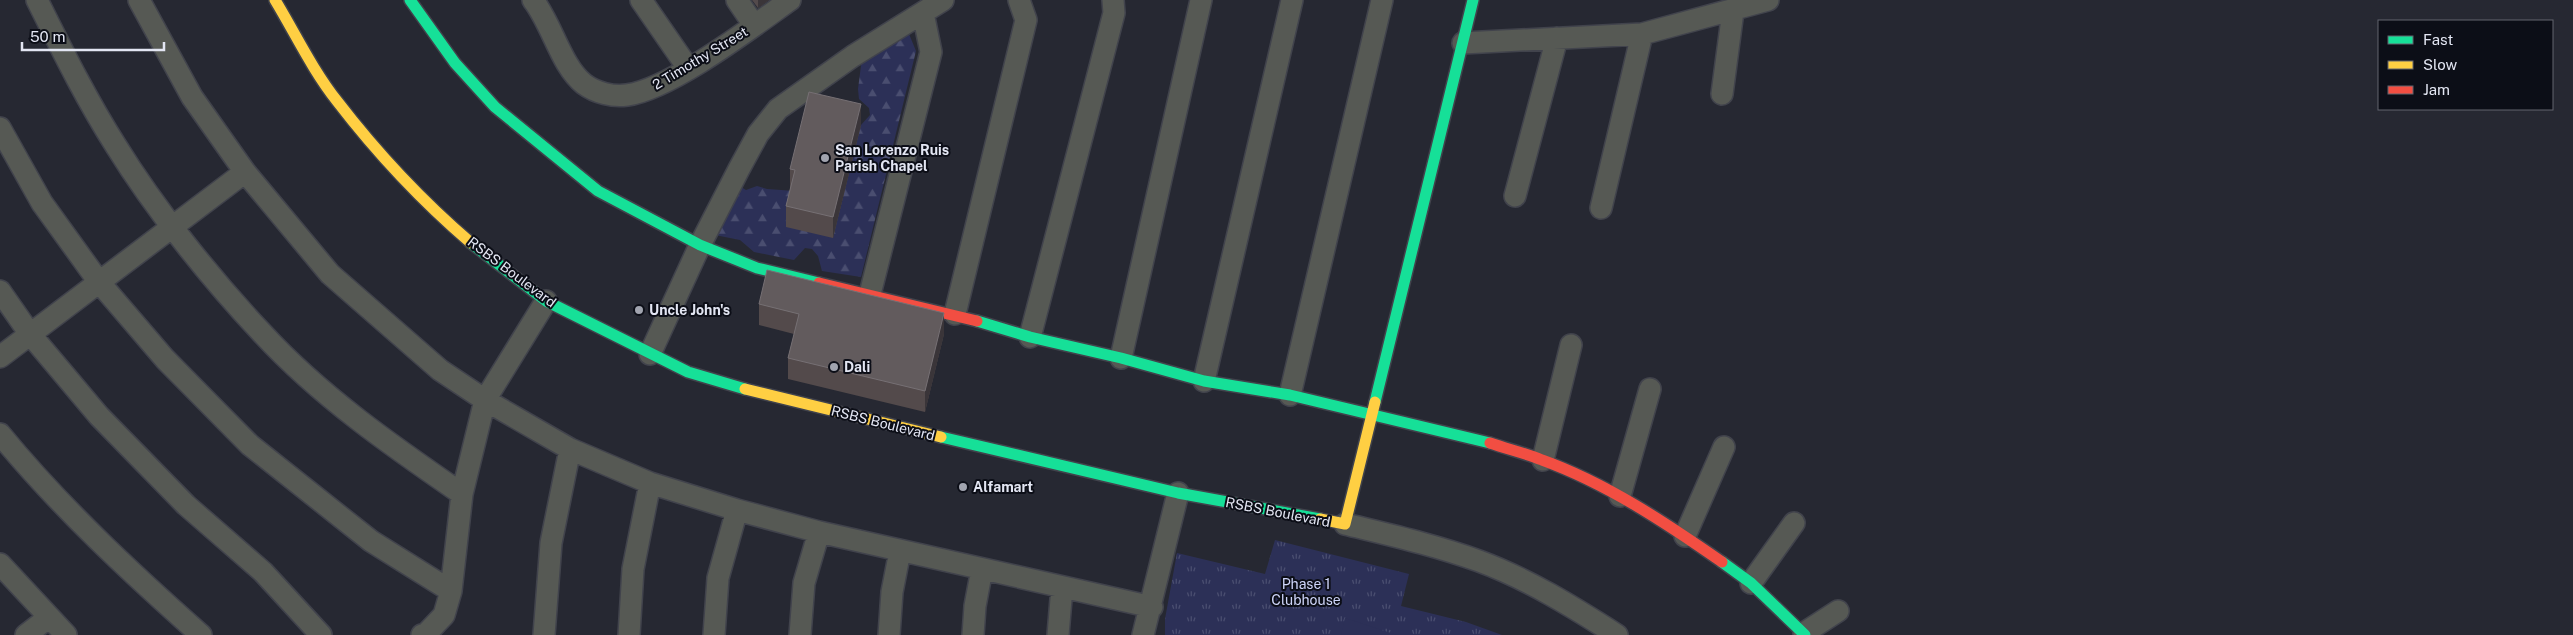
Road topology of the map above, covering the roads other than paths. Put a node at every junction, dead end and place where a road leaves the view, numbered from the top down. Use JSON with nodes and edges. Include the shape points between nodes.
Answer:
{"nodes":[{"id":1,"x":37,"y":0,"type":"edge"},
{"id":2,"x":140,"y":0,"type":"edge"},
{"id":3,"x":274,"y":0,"type":"edge"},
{"id":4,"x":410,"y":0,"type":"edge"},
{"id":5,"x":533,"y":0,"type":"edge"},
{"id":6,"x":640,"y":0,"type":"edge"},
{"id":7,"x":737,"y":0,"type":"edge"},
{"id":8,"x":790,"y":0,"type":"edge"},
{"id":9,"x":943,"y":0,"type":"edge"},
{"id":10,"x":1019,"y":0,"type":"edge"},
{"id":11,"x":1113,"y":0,"type":"edge"},
{"id":12,"x":1201,"y":0,"type":"edge"},
{"id":13,"x":1292,"y":0,"type":"edge"},
{"id":14,"x":1382,"y":0,"type":"edge"},
{"id":15,"x":1472,"y":0,"type":"edge"},
{"id":16,"x":1768,"y":0,"type":"edge"},
{"id":17,"x":1733,"y":11,"type":"junction"},
{"id":18,"x":923,"y":13,"type":"junction"},
{"id":19,"x":754,"y":25,"type":"junction"},
{"id":20,"x":1642,"y":34,"type":"junction"},
{"id":21,"x":1557,"y":38,"type":"junction"},
{"id":22,"x":1463,"y":43,"type":"junction"},
{"id":23,"x":688,"y":68,"type":"junction"},
{"id":24,"x":1722,"y":94,"type":"dead end"},
{"id":25,"x":0,"y":128,"type":"edge"},
{"id":26,"x":245,"y":172,"type":"junction"},
{"id":27,"x":1515,"y":196,"type":"dead end"},
{"id":28,"x":1600,"y":208,"type":"dead end"},
{"id":29,"x":172,"y":226,"type":"junction"},
{"id":30,"x":700,"y":245,"type":"junction"},
{"id":31,"x":99,"y":282,"type":"junction"},
{"id":32,"x":0,"y":291,"type":"edge"},
{"id":33,"x":870,"y":294,"type":"junction"},
{"id":34,"x":546,"y":301,"type":"junction"},
{"id":35,"x":955,"y":314,"type":"junction"},
{"id":36,"x":30,"y":334,"type":"junction"},
{"id":37,"x":1030,"y":337,"type":"junction"},
{"id":38,"x":1571,"y":345,"type":"dead end"},
{"id":39,"x":650,"y":354,"type":"junction"},
{"id":40,"x":0,"y":357,"type":"edge"},
{"id":41,"x":1121,"y":358,"type":"junction"},
{"id":42,"x":1204,"y":381,"type":"junction"},
{"id":43,"x":1650,"y":389,"type":"dead end"},
{"id":44,"x":1290,"y":395,"type":"junction"},
{"id":45,"x":485,"y":400,"type":"junction"},
{"id":46,"x":1373,"y":414,"type":"junction"},
{"id":47,"x":0,"y":434,"type":"edge"},
{"id":48,"x":1724,"y":447,"type":"dead end"},
{"id":49,"x":570,"y":449,"type":"junction"},
{"id":50,"x":1543,"y":460,"type":"junction"},
{"id":51,"x":650,"y":483,"type":"junction"},
{"id":52,"x":1178,"y":493,"type":"junction"},
{"id":53,"x":462,"y":494,"type":"junction"},
{"id":54,"x":1620,"y":496,"type":"junction"},
{"id":55,"x":737,"y":510,"type":"junction"},
{"id":56,"x":1794,"y":523,"type":"dead end"},
{"id":57,"x":1345,"y":524,"type":"junction"},
{"id":58,"x":819,"y":532,"type":"junction"},
{"id":59,"x":1685,"y":536,"type":"junction"},
{"id":60,"x":900,"y":551,"type":"junction"},
{"id":61,"x":0,"y":564,"type":"edge"},
{"id":62,"x":982,"y":569,"type":"junction"},
{"id":63,"x":1751,"y":583,"type":"junction"},
{"id":64,"x":1062,"y":587,"type":"junction"},
{"id":65,"x":451,"y":591,"type":"junction"},
{"id":66,"x":1152,"y":607,"type":"junction"},
{"id":67,"x":1838,"y":611,"type":"dead end"},
{"id":68,"x":48,"y":618,"type":"junction"},
{"id":69,"x":1804,"y":634,"type":"edge"},
{"id":70,"x":26,"y":635,"type":"edge"},
{"id":71,"x":66,"y":635,"type":"edge"},
{"id":72,"x":201,"y":635,"type":"edge"},
{"id":73,"x":321,"y":635,"type":"edge"},
{"id":74,"x":422,"y":635,"type":"edge"},
{"id":75,"x":544,"y":635,"type":"edge"},
{"id":76,"x":629,"y":635,"type":"edge"},
{"id":77,"x":714,"y":635,"type":"edge"},
{"id":78,"x":800,"y":635,"type":"edge"},
{"id":79,"x":889,"y":635,"type":"edge"},
{"id":80,"x":972,"y":635,"type":"edge"},
{"id":81,"x":1058,"y":635,"type":"edge"},
{"id":82,"x":1143,"y":635,"type":"edge"},
{"id":83,"x":1617,"y":635,"type":"edge"}],
"edges":[{"from":1,"to":29,"type":"street","via":[[79,84],[116,148]]},
{"from":2,"to":26,"type":"street","via":[[192,97]]},
{"from":3,"to":34,"type":"street","name":"RSBS Boulevard","via":[[336,100],[385,158],[439,215]]},
{"from":4,"to":30,"type":"street","via":[[445,50],[495,107],[598,191]]},
{"from":5,"to":23,"type":"street","name":"2 Timothy Street","via":[[573,72],[584,84],[604,94],[626,95],[649,90]]},
{"from":6,"to":23,"type":"street"},
{"from":7,"to":19,"type":"street"},
{"from":8,"to":19,"type":"street","name":"2 Timothy Street"},
{"from":9,"to":18,"type":"street"},
{"from":10,"to":35,"type":"street","via":[[1026,20]]},
{"from":11,"to":37,"type":"street","via":[[1114,13]]},
{"from":12,"to":41,"type":"street"},
{"from":13,"to":42,"type":"street"},
{"from":14,"to":44,"type":"street"},
{"from":15,"to":22,"type":"street"},
{"from":16,"to":17,"type":"street"},
{"from":17,"to":20,"type":"street"},
{"from":17,"to":24,"type":"street"},
{"from":18,"to":30,"type":"street","via":[[852,56],[778,109],[758,134]]},
{"from":18,"to":33,"type":"street","via":[[931,52]]},
{"from":19,"to":23,"type":"street","name":"2 Timothy Street"},
{"from":20,"to":21,"type":"street"},
{"from":20,"to":28,"type":"street"},
{"from":21,"to":22,"type":"street"},
{"from":21,"to":27,"type":"street"},
{"from":22,"to":46,"type":"street"},
{"from":25,"to":31,"type":"street","via":[[42,203]]},
{"from":26,"to":29,"type":"street"},
{"from":26,"to":45,"type":"street","via":[[330,274],[440,370]]},
{"from":29,"to":31,"type":"street"},
{"from":29,"to":53,"type":"street","via":[[262,334],[319,388],[399,451]]},
{"from":30,"to":33,"type":"street","via":[[757,268]]},
{"from":30,"to":39,"type":"street"},
{"from":31,"to":36,"type":"street"},
{"from":31,"to":65,"type":"street","via":[[165,359],[250,445],[371,540]]},
{"from":32,"to":36,"type":"street"},
{"from":33,"to":35,"type":"street"},
{"from":34,"to":39,"type":"street","name":"RSBS Boulevard"},
{"from":34,"to":45,"type":"street"},
{"from":35,"to":37,"type":"street"},
{"from":36,"to":40,"type":"street"},
{"from":36,"to":73,"type":"street","via":[[99,416],[186,505],[263,572]]},
{"from":37,"to":41,"type":"street"},
{"from":38,"to":50,"type":"street"},
{"from":39,"to":52,"type":"street","name":"RSBS Boulevard","via":[[688,372],[743,389]]},
{"from":41,"to":42,"type":"street"},
{"from":42,"to":44,"type":"street"},
{"from":43,"to":54,"type":"street"},
{"from":44,"to":46,"type":"street"},
{"from":45,"to":49,"type":"street"},
{"from":45,"to":53,"type":"street"},
{"from":46,"to":50,"type":"street"},
{"from":46,"to":57,"type":"street"},
{"from":47,"to":72,"type":"street","via":[[31,472],[140,580]]},
{"from":48,"to":59,"type":"street"},
{"from":49,"to":51,"type":"street"},
{"from":49,"to":75,"type":"street","via":[[551,543]]},
{"from":50,"to":54,"type":"street"},
{"from":51,"to":55,"type":"street"},
{"from":51,"to":76,"type":"street","via":[[633,569]]},
{"from":52,"to":57,"type":"street","name":"RSBS Boulevard"},
{"from":52,"to":66,"type":"street"},
{"from":53,"to":65,"type":"street"},
{"from":54,"to":59,"type":"street"},
{"from":55,"to":58,"type":"street"},
{"from":55,"to":77,"type":"street","via":[[718,578]]},
{"from":56,"to":63,"type":"street"},
{"from":57,"to":83,"type":"street","name":"RSBS Boulevard","via":[[1420,542],[1479,561],[1546,592]]},
{"from":58,"to":60,"type":"street"},
{"from":58,"to":78,"type":"street","via":[[804,583]]},
{"from":59,"to":63,"type":"street"},
{"from":60,"to":62,"type":"street"},
{"from":60,"to":79,"type":"street","via":[[892,592]]},
{"from":61,"to":68,"type":"street"},
{"from":62,"to":64,"type":"street"},
{"from":62,"to":80,"type":"street"},
{"from":63,"to":69,"type":"street"},
{"from":64,"to":66,"type":"street"},
{"from":64,"to":81,"type":"street"},
{"from":65,"to":74,"type":"street","via":[[444,615]]},
{"from":66,"to":82,"type":"street"},
{"from":67,"to":69,"type":"street"},
{"from":68,"to":70,"type":"street"},
{"from":68,"to":71,"type":"street"}]}
